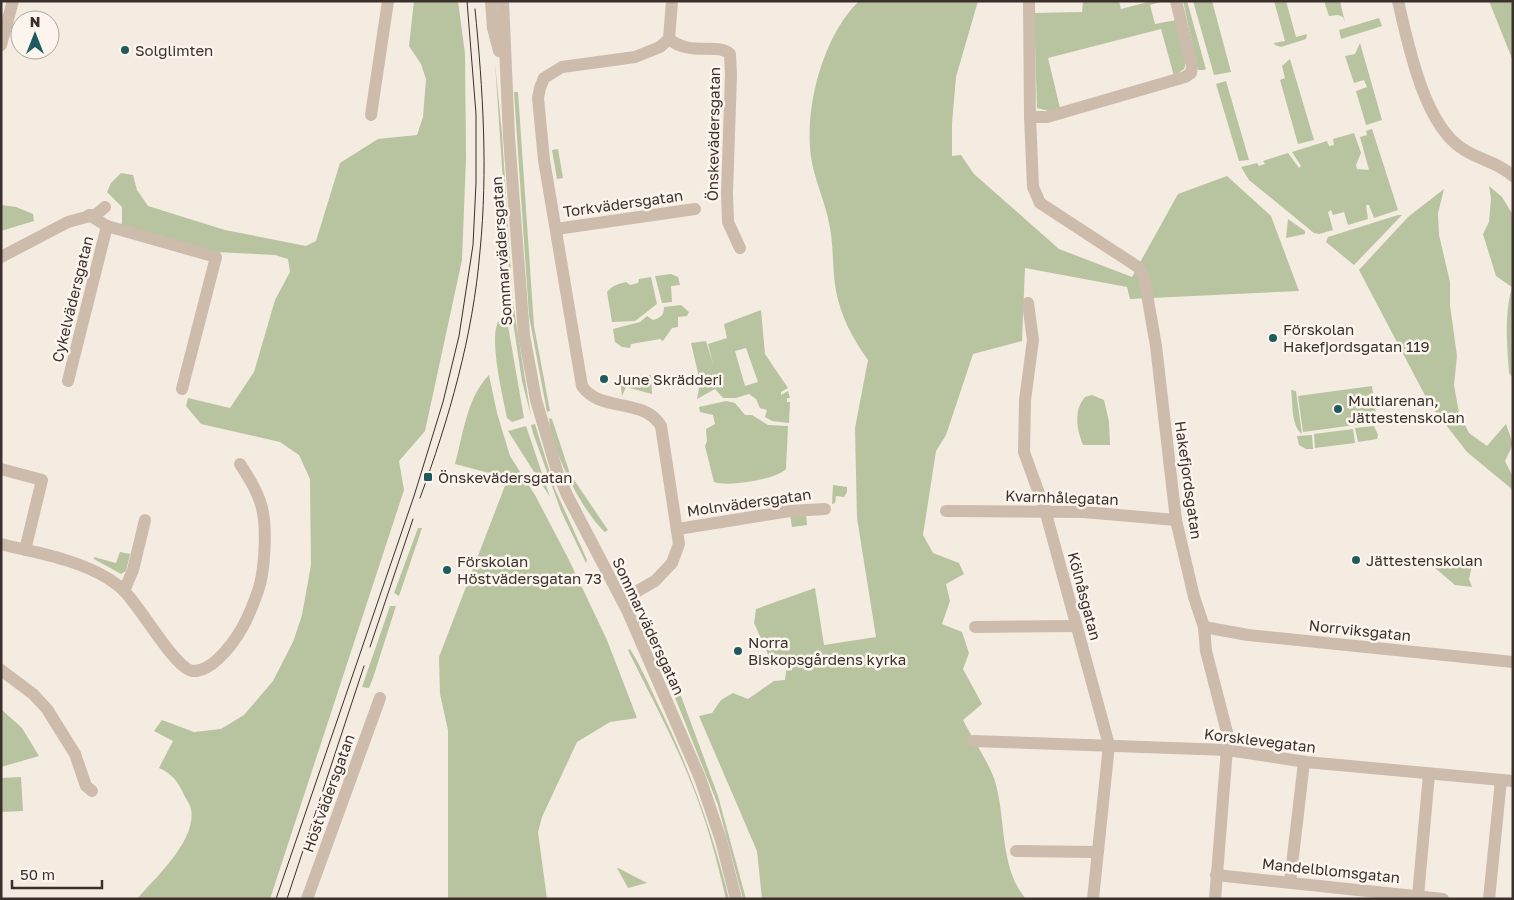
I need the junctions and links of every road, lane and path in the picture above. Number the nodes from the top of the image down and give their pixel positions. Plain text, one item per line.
1 (13, 1) edge
2 (388, 1) edge
3 (492, 1) edge
4 (502, 1) edge
5 (511, 1) edge
6 (672, 1) edge
7 (1029, 1) edge
8 (1176, 1) edge
9 (1398, 1) edge
10 (504, 30) junction
11 (669, 39) junction
12 (1, 45) edge
13 (505, 70) junction
14 (371, 115) dead end
15 (1030, 117) junction
16 (1513, 176) edge
17 (104, 207) dead end
18 (695, 209) dead end
19 (89, 215) junction
20 (107, 226) junction
21 (556, 230) junction
22 (740, 248) dead end
23 (1, 258) edge
24 (1028, 303) dead end
25 (68, 381) dead end
26 (182, 389) dead end
27 (240, 464) dead end
28 (1, 469) edge
29 (825, 509) dead end
30 (1045, 510) junction
31 (946, 511) dead end
32 (145, 520) dead end
33 (1176, 520) junction
34 (678, 528) junction
35 (1, 544) edge
36 (25, 550) junction
37 (124, 591) junction
38 (622, 600) junction
39 (1076, 626) junction
40 (975, 627) dead end
41 (1204, 627) junction
42 (1513, 662) edge
43 (1, 670) edge
44 (380, 698) dead end
45 (974, 741) dead end
46 (1110, 745) junction
47 (1228, 750) junction
48 (1304, 762) junction
49 (1430, 774) junction
50 (1507, 780) edge
51 (92, 791) dead end
52 (1016, 851) dead end
53 (1098, 852) junction
54 (1216, 875) junction
55 (1290, 882) junction
56 (1418, 896) junction
57 (307, 899) edge
58 (736, 899) edge
59 (1093, 899) edge
60 (1215, 899) edge
61 (1443, 899) edge
62 (1489, 899) edge

1 - 12 street
2 - 14 street
3 - 13 street, Sommarvädersgatan
4 - 10 street, Sommarvädersgatan
5 - 10 street
6 - 11 street
7 - 15 street, Hakefjordsgatan
8 - 15 street
9 - 16 street
10 - 13 street, Sommarvädersgatan
11 - 21 street
11 - 22 street, Önskevädersgatan
13 - 38 street, Sommarvädersgatan
15 - 33 street, Hakefjordsgatan
17 - 19 street
18 - 21 street, Torkvädersgatan
19 - 20 street, Cykelvädersgatan
19 - 23 street
20 - 25 street, Cykelvädersgatan
20 - 26 street, Cykelvädersgatan
21 - 34 street
24 - 30 street, Kölnåsgatan
27 - 37 street
28 - 36 street
29 - 34 street, Molnvädersgatan
30 - 31 street, Kvarnhålegatan
30 - 33 street, Kvarnhålegatan
30 - 39 street, Kölnåsgatan
32 - 37 street
33 - 41 street, Hakefjordsgatan
34 - 38 street
35 - 36 street
36 - 37 street
38 - 58 street, Sommarvädersgatan
39 - 40 street
39 - 46 street, Kölnåsgatan
41 - 42 street, Norrviksgatan
41 - 47 street, Hakefjordsgatan
43 - 51 street
44 - 57 street, Höstvädersgatan
45 - 46 street, Korsklevegatan
46 - 47 street, Korsklevegatan
46 - 53 street, Kölnåsgatan
47 - 48 street, Korsklevegatan
47 - 54 street, Hakefjordsgatan
48 - 49 street, Korsklevegatan
48 - 55 street
49 - 50 street, Korsklevegatan
49 - 56 street
50 - 62 street
52 - 53 street
53 - 59 street, Kölnåsgatan
54 - 55 street, Mandelblomsgatan
54 - 60 street, Hakefjordsgatan
55 - 56 street, Mandelblomsgatan
56 - 61 street, Mandelblomsgatan

